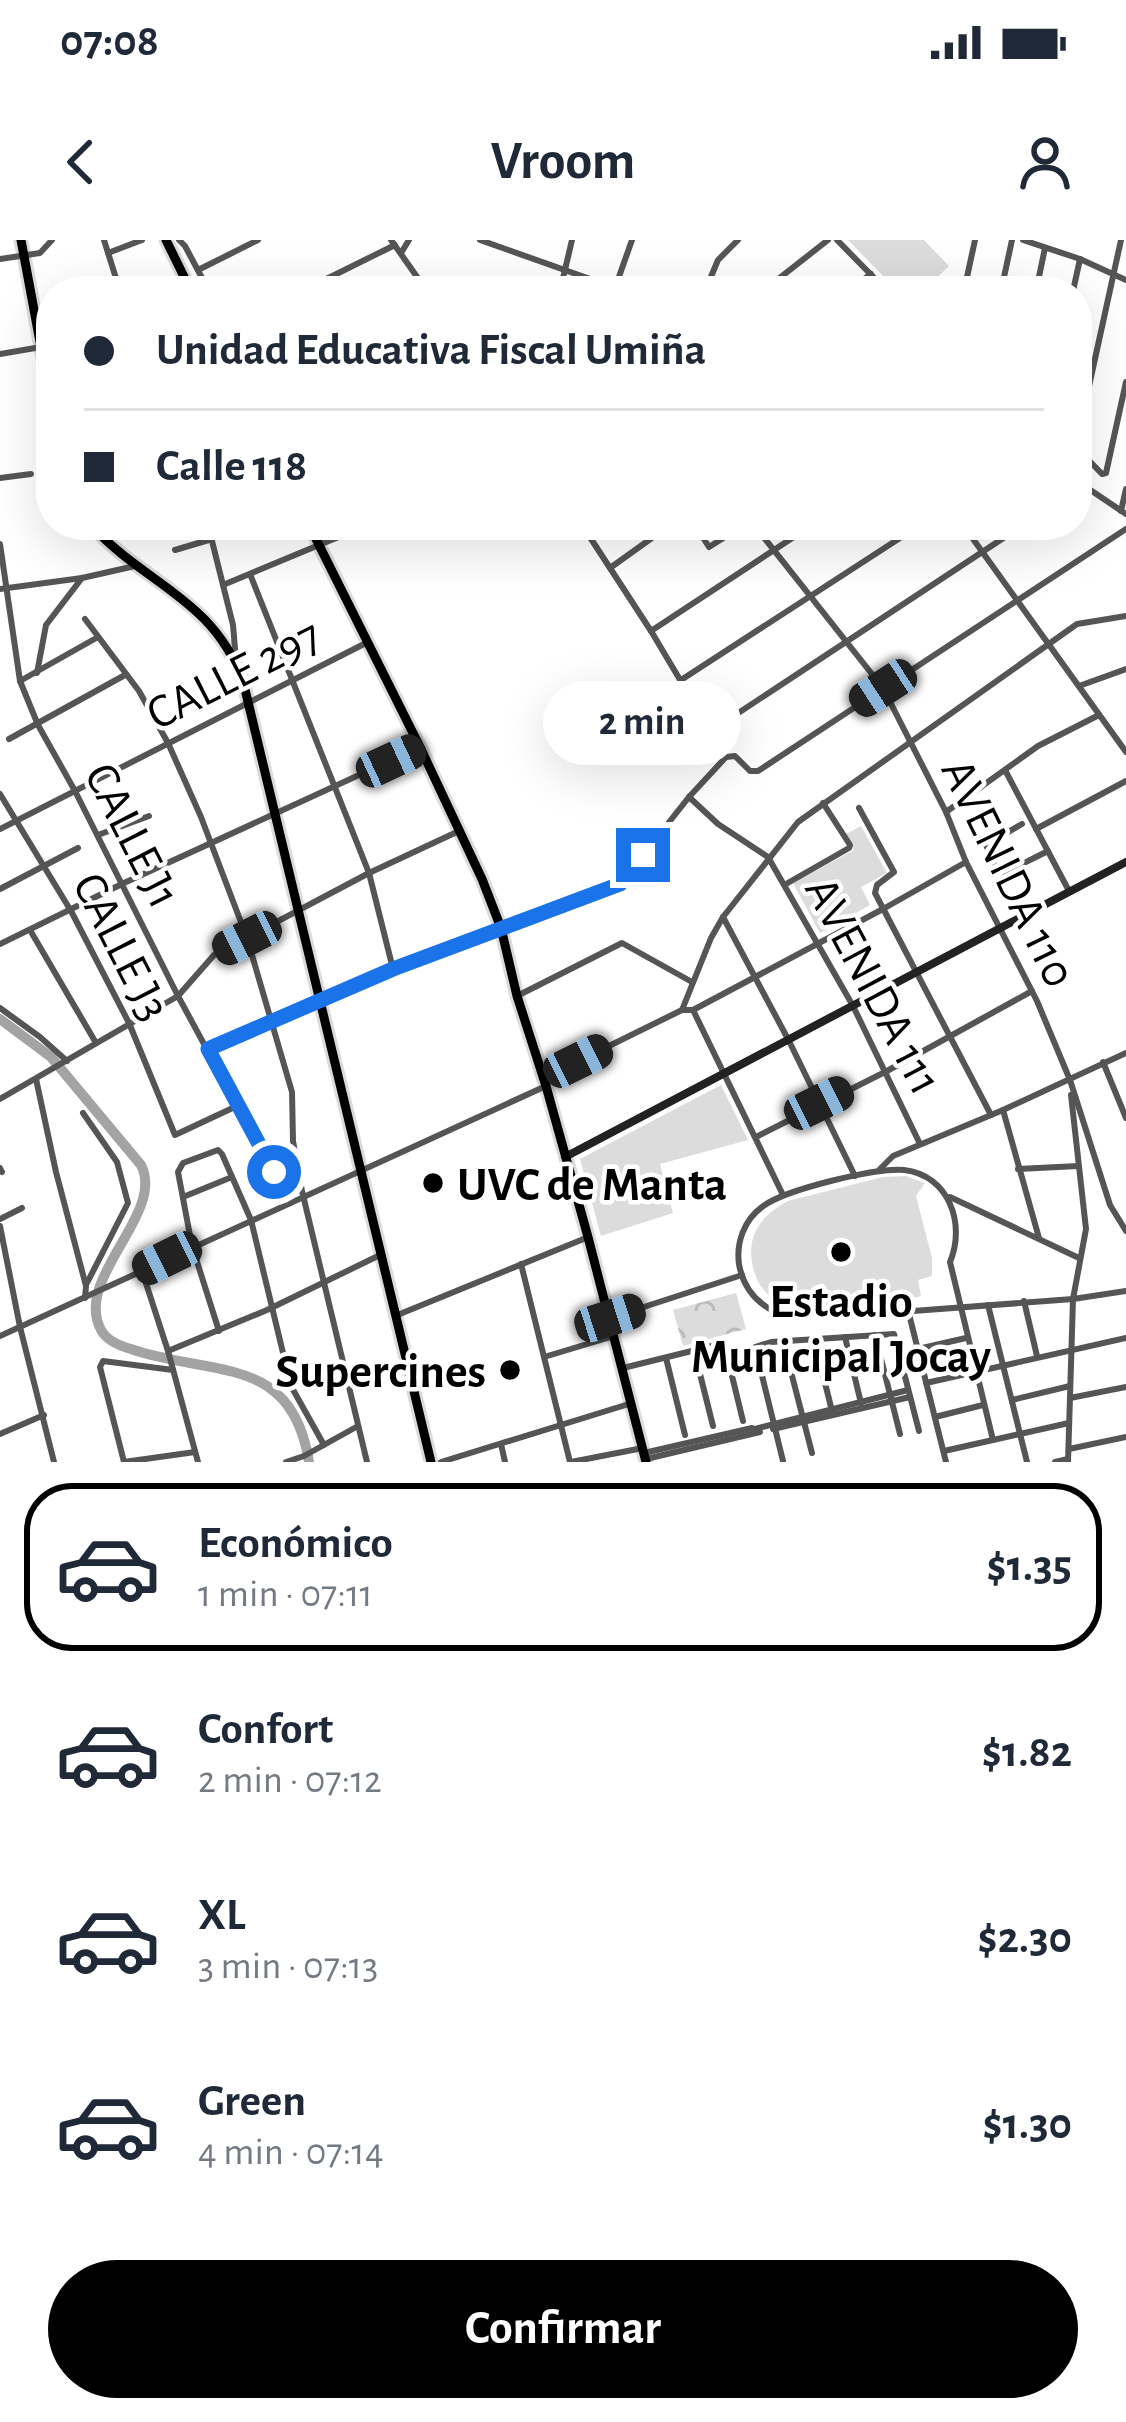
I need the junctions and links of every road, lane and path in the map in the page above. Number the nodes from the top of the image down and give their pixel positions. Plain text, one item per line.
1 (21, 240) edge
2 (52, 240) edge
3 (104, 240) edge
4 (142, 240) edge
5 (166, 240) edge
6 (258, 240) edge
7 (409, 240) edge
8 (480, 240) edge
9 (572, 240) edge
10 (632, 240) edge
11 (738, 240) edge
12 (833, 240) edge
13 (975, 240) edge
14 (1012, 240) edge
15 (1023, 240) edge
16 (1121, 240) edge
17 (185, 242) edge
18 (393, 242) edge
19 (1045, 248) junction
20 (108, 253) junction
21 (401, 253) junction
22 (24, 255) junction
23 (0, 259) edge
24 (1080, 259) junction
25 (198, 269) junction
26 (566, 270) junction
27 (871, 274) joint
28 (1113, 274) junction
29 (115, 276) edge
30 (184, 276) edge
31 (202, 276) edge
32 (330, 276) edge
33 (417, 276) edge
34 (564, 276) edge
35 (581, 276) edge
36 (621, 276) edge
37 (711, 276) edge
38 (784, 276) edge
39 (868, 276) edge
40 (967, 276) edge
41 (1004, 276) edge
42 (1039, 276) edge
43 (1076, 276) edge
44 (1126, 280) edge
45 (36, 320) edge
46 (36, 348) edge
47 (0, 354) edge
48 (1092, 373) edge
49 (1126, 382) edge
50 (1092, 461) edge
51 (31, 474) dead end
52 (0, 478) edge
53 (1126, 489) edge
54 (1092, 493) edge
55 (1124, 513) edge
56 (1126, 529) edge
57 (109, 540) edge
58 (209, 540) edge
59 (212, 540) edge
60 (318, 540) edge
61 (332, 540) edge
62 (591, 540) edge
63 (649, 540) edge
64 (765, 540) edge
65 (789, 540) edge
66 (898, 540) edge
67 (974, 540) edge
68 (1000, 540) edge
69 (0, 544) edge
70 (320, 545) junction
71 (175, 550) dead end
72 (773, 550) junction
73 (982, 552) junction
74 (138, 565) junction
75 (610, 568) junction
76 (250, 574) junction
77 (82, 578) junction
78 (223, 585) junction
79 (3, 589) edge
80 (812, 597) junction
81 (1017, 600) junction
82 (1126, 616) edge
83 (85, 619) dead end
84 (651, 631) junction
85 (98, 637) junction
86 (848, 641) junction
87 (368, 642) junction
88 (1048, 643) junction
89 (237, 664) junction
90 (1126, 669) edge
91 (37, 673) junction
92 (125, 675) junction
93 (293, 679) junction
94 (681, 680) junction
95 (20, 681) junction
96 (1079, 686) junction
97 (883, 688) junction
98 (248, 702) junction
99 (1099, 715) junction
100 (38, 725) junction
101 (711, 731) junction
102 (9, 739) dead end
103 (910, 741) junction
104 (169, 743) junction
105 (420, 747) junction
106 (1126, 752) edge
107 (726, 757) junction
108 (1005, 770) junction
109 (1126, 781) edge
110 (333, 788) junction
111 (75, 791) junction
112 (0, 794) edge
113 (689, 797) junction
114 (823, 803) junction
115 (860, 808) dead end
116 (946, 812) junction
117 (149, 816) dead end
118 (276, 816) junction
119 (16, 821) junction
120 (1022, 824) dead end
121 (0, 829) edge
122 (1036, 829) junction
123 (459, 831) junction
124 (98, 835) junction
125 (212, 844) junction
126 (78, 848) dead end
127 (1048, 850) junction
128 (768, 857) junction
129 (966, 862) junction
130 (1126, 862) edge
131 (44, 866) junction
132 (369, 873) junction
133 (124, 884) junction
134 (786, 884) junction
135 (0, 889) edge
136 (1069, 891) junction
137 (884, 909) junction
138 (70, 911) junction
139 (298, 913) junction
140 (723, 917) junction
141 (501, 928) junction
142 (1001, 928) junction
143 (30, 930) junction
144 (247, 938) junction
145 (816, 943) junction
146 (0, 944) edge
147 (393, 969) junction
148 (916, 973) junction
149 (754, 977) junction
150 (692, 982) junction
151 (1032, 991) junction
152 (178, 996) junction
153 (518, 996) junction
154 (319, 1001) junction
155 (853, 1006) junction
156 (0, 1008) edge
157 (682, 1010) junction
158 (693, 1010) junction
159 (273, 1022) junction
160 (129, 1023) junction
161 (950, 1035) junction
162 (789, 1040) junction
163 (96, 1043) junction
164 (208, 1049) junction
165 (1126, 1053) edge
166 (65, 1062) junction
167 (1103, 1062) junction
168 (886, 1070) junction
169 (724, 1074) junction
170 (36, 1079) junction
171 (1070, 1080) junction
172 (545, 1082) junction
173 (0, 1099) edge
174 (819, 1103) junction
175 (238, 1105) junction
176 (1003, 1110) junction
177 (82, 1113) dead end
178 (992, 1115) junction
179 (1126, 1118) edge
180 (755, 1137) junction
181 (920, 1144) junction
182 (565, 1157) junction
183 (1078, 1166) junction
184 (1018, 1168) junction
185 (361, 1171) junction
186 (878, 1172) junction
187 (855, 1176) junction
188 (232, 1177) junction
189 (783, 1196) junction
190 (947, 1196) junction
191 (183, 1197) junction
192 (303, 1197) junction
193 (290, 1203) junction
194 (22, 1208) dead end
195 (251, 1220) junction
196 (0, 1223) edge
197 (1125, 1229) edge
198 (588, 1237) junction
199 (1039, 1238) junction
200 (192, 1246) junction
201 (380, 1255) junction
202 (1081, 1258) junction
203 (520, 1264) junction
204 (142, 1271) junction
205 (742, 1275) junction
206 (323, 1281) junction
207 (86, 1286) junction
208 (1126, 1291) edge
209 (87, 1297) junction
210 (1073, 1299) junction
211 (1024, 1301) junction
212 (988, 1305) junction
213 (959, 1307) junction
214 (270, 1308) junction
215 (777, 1313) dead end
216 (395, 1316) junction
217 (610, 1318) junction
218 (20, 1327) junction
219 (220, 1330) junction
220 (875, 1335) junction
221 (0, 1336) edge
222 (614, 1336) junction
223 (844, 1337) junction
224 (966, 1338) junction
225 (1126, 1338) edge
226 (814, 1339) junction
227 (783, 1341) junction
228 (918, 1349) junction
229 (694, 1350) junction
230 (1069, 1351) junction
231 (168, 1353) junction
232 (544, 1358) junction
233 (666, 1358) junction
234 (1037, 1358) junction
235 (1004, 1365) junction
236 (623, 1368) junction
237 (173, 1369) junction
238 (975, 1371) junction
239 (926, 1383) junction
240 (1070, 1385) junction
241 (1126, 1387) edge
242 (909, 1394) junction
243 (891, 1398) junction
244 (1070, 1398) junction
245 (1012, 1400) junction
246 (632, 1403) junction
247 (862, 1405) junction
248 (983, 1405) junction
249 (832, 1412) junction
250 (44, 1415) junction
251 (935, 1418) junction
252 (803, 1419) junction
253 (743, 1421) dead end
254 (1069, 1424) junction
255 (358, 1426) junction
256 (561, 1426) junction
257 (712, 1426) dead end
258 (775, 1426) junction
259 (919, 1431) dead end
260 (0, 1434) edge
261 (900, 1434) dead end
262 (1021, 1434) junction
263 (1126, 1437) edge
264 (993, 1440) junction
265 (687, 1442) junction
266 (501, 1444) junction
267 (320, 1448) junction
268 (1069, 1449) junction
269 (944, 1451) junction
270 (195, 1452) junction
271 (812, 1453) dead end
272 (645, 1456) edge
273 (783, 1461) edge
274 (1068, 1461) edge
275 (54, 1462) edge
276 (124, 1462) edge
277 (198, 1462) edge
278 (286, 1462) edge
279 (367, 1462) edge
280 (430, 1462) edge
281 (441, 1462) edge
282 (506, 1462) edge
283 (571, 1462) edge
284 (946, 1462) edge
285 (1027, 1462) edge
286 (1055, 1462) edge

1 - 22 main road
2 - 22 street
3 - 20 street
4 - 20 street
5 - 30 main road
6 - 25 street
7 - 21 street
8 - 26 street
9 - 26 street
10 - 36 street
11 - 37 street
12 - 27 street
12 - 38 street
13 - 40 street
14 - 41 street
15 - 19 street
16 - 28 street
17 - 25 street
18 - 21 street
18 - 32 street
19 - 24 street
19 - 42 street
20 - 29 street
21 - 33 street
22 - 23 street
22 - 45 main road
24 - 28 street
24 - 43 street
25 - 31 street
26 - 34 street
26 - 35 street
27 - 39 street
28 - 44 street
28 - 48 street
46 - 47 street
49 - 50 street
51 - 52 street
53 - 55 street
54 - 55 street
56 - 81 street
57 - 74 main road
58 - 71 street
59 - 78 street
60 - 70 main road
61 - 70 street
62 - 75 street
63 - 75 street
64 - 72 street, AVENIDA 110
65 - 72 street
66 - 80 street
67 - 73 street
68 - 73 street
69 - 79 street, CALLE J1
70 - 76 street
70 - 87 main road
72 - 80 street, AVENIDA 110
72 - 84 street
73 - 81 street
73 - 86 street
74 - 77 street
74 - 89 main road
75 - 84 street
76 - 78 street
76 - 93 street
77 - 79 street
77 - 91 street
78 - 89 street
79 - 95 street, CALLE J1
80 - 86 street, AVENIDA 110
80 - 94 street
81 - 88 street
81 - 97 street
82 - 88 street
83 - 85 street
84 - 94 street
85 - 91 street
85 - 92 street
86 - 97 street, AVENIDA 110
86 - 101 street
87 - 93 street, CALLE 297
87 - 105 main road
88 - 96 street
88 - 103 street
89 - 98 main road
90 - 96 street
91 - 95 street
92 - 100 street
92 - 104 street
93 - 98 street, CALLE 297
93 - 110 street
94 - 101 street
95 - 100 street, CALLE J1
96 - 99 street
97 - 103 street, AVENIDA 110
97 - 107 street
98 - 104 street, CALLE 297
98 - 118 main road
99 - 106 street
99 - 108 street
100 - 102 street
100 - 111 street, CALLE J1
101 - 107 street
103 - 114 street
103 - 116 street, AVENIDA 110
104 - 111 street, CALLE 297
104 - 125 street
105 - 110 street
105 - 123 main road
107 - 113 street
108 - 116 street
108 - 122 street
109 - 122 street
110 - 118 street
110 - 132 street
111 - 119 street, CALLE 297
111 - 124 street, CALLE J1
112 - 119 street, CALLE J3
113 - 128 street
113 - 141 street
114 - 128 street
114 - 134 street
115 - 137 street
116 - 129 street, AVENIDA 110
117 - 124 street
118 - 125 street
118 - 139 main road
119 - 121 street, CALLE 297
119 - 131 street, CALLE J3
120 - 127 street
122 - 127 street
123 - 132 street
123 - 141 main road
124 - 133 street, CALLE J1
125 - 133 street
125 - 144 street
126 - 131 street
127 - 136 street
128 - 134 street, AVENIDA 111
128 - 140 street
129 - 137 street
129 - 142 street, AVENIDA 110
130 - 136 main road
131 - 135 street
131 - 138 street, CALLE J3
132 - 139 street
132 - 147 street
133 - 138 street
133 - 152 street, CALLE J1
134 - 145 street, AVENIDA 111
136 - 142 main road
137 - 145 street
137 - 148 street
138 - 143 street
138 - 160 street, CALLE J3
139 - 144 street
139 - 154 main road
140 - 149 street
140 - 150 street
141 - 147 street
141 - 153 main road
142 - 148 main road
142 - 151 street, AVENIDA 110
143 - 146 street
143 - 163 street
144 - 152 street
144 - 159 street
145 - 149 street
145 - 155 street, AVENIDA 111
147 - 154 street
148 - 155 main road
148 - 161 street
149 - 158 street
149 - 162 street
150 - 153 street
150 - 157 street
151 - 161 street
151 - 171 street, AVENIDA 110
152 - 160 street
152 - 164 street, CALLE J1
153 - 172 main road
154 - 159 street
154 - 185 main road
155 - 162 main road
155 - 168 street, AVENIDA 111
156 - 166 street
157 - 158 street
157 - 172 street
158 - 169 street
159 - 164 street
159 - 192 street
160 - 163 street
160 - 175 street, CALLE J3
161 - 168 street
161 - 178 street
162 - 169 main road
162 - 174 street
163 - 166 street
164 - 175 street, CALLE J1
165 - 167 street
166 - 170 street
167 - 171 street
167 - 179 street
168 - 174 street
168 - 181 street, AVENIDA 111
169 - 180 street
169 - 182 main road
170 - 173 street
170 - 207 street
171 - 176 street
171 - 183 street
171 - 197 street
172 - 182 main road
172 - 185 street
174 - 180 street
174 - 187 street
175 - 193 street, CALLE J1
176 - 178 street
176 - 184 street
177 - 207 street
178 - 181 street
180 - 189 street
181 - 186 street
182 - 198 main road
183 - 184 street
183 - 202 street
184 - 199 street
185 - 192 street
185 - 201 main road
186 - 187 street
186 - 190 street
187 - 189 street
188 - 191 street
188 - 191 street
188 - 195 street
189 - 205 street
190 - 199 street
190 - 213 street
191 - 200 street
192 - 193 street
192 - 206 street
193 - 195 street
194 - 196 street
195 - 200 street
195 - 214 street
196 - 218 street
198 - 203 street
198 - 217 main road
199 - 202 street
200 - 204 street
200 - 219 street
201 - 206 street
201 - 216 main road
202 - 210 street
203 - 216 street
203 - 232 street
204 - 209 street
204 - 231 street
205 - 215 street
205 - 217 street
206 - 214 street
206 - 255 street
207 - 209 street
208 - 210 street
209 - 218 street
210 - 211 street
210 - 230 street
211 - 212 street
211 - 234 street
212 - 213 street
212 - 235 street
213 - 224 street
213 - 228 street
214 - 219 street
214 - 267 street
216 - 280 main road
217 - 222 main road
218 - 221 street
218 - 250 street
219 - 231 street
220 - 223 street
220 - 242 street
220 - 243 street
222 - 232 street
222 - 236 main road
223 - 226 street
223 - 247 street
224 - 228 street
224 - 238 street
225 - 230 street
226 - 227 street
226 - 249 street
227 - 252 street
227 - 258 street
228 - 239 street
229 - 233 street
229 - 253 street
229 - 257 street
230 - 234 street
230 - 240 street
231 - 237 street
232 - 256 street
233 - 236 street
233 - 265 street
234 - 235 street
235 - 238 street
235 - 245 street
236 - 246 main road
237 - 270 street
237 - 276 street
238 - 239 street
238 - 248 street
239 - 251 street
240 - 244 street
240 - 245 street
241 - 244 street
242 - 243 street
242 - 259 street
243 - 247 street
243 - 261 street
244 - 254 street
245 - 262 street
246 - 256 street
246 - 272 main road
247 - 249 street
248 - 251 street
248 - 264 street
249 - 252 street
250 - 260 street
250 - 275 street
251 - 269 street
252 - 258 street
252 - 271 street
254 - 262 street
254 - 268 street
255 - 267 street
255 - 279 street
256 - 266 street
256 - 283 street
258 - 265 street
258 - 273 street
262 - 264 street
262 - 285 street
263 - 268 street
264 - 269 street
265 - 272 street
266 - 281 street
266 - 282 street
267 - 278 street
268 - 274 street
269 - 284 street
270 - 276 street
270 - 277 street
272 - 283 street
274 - 286 street

